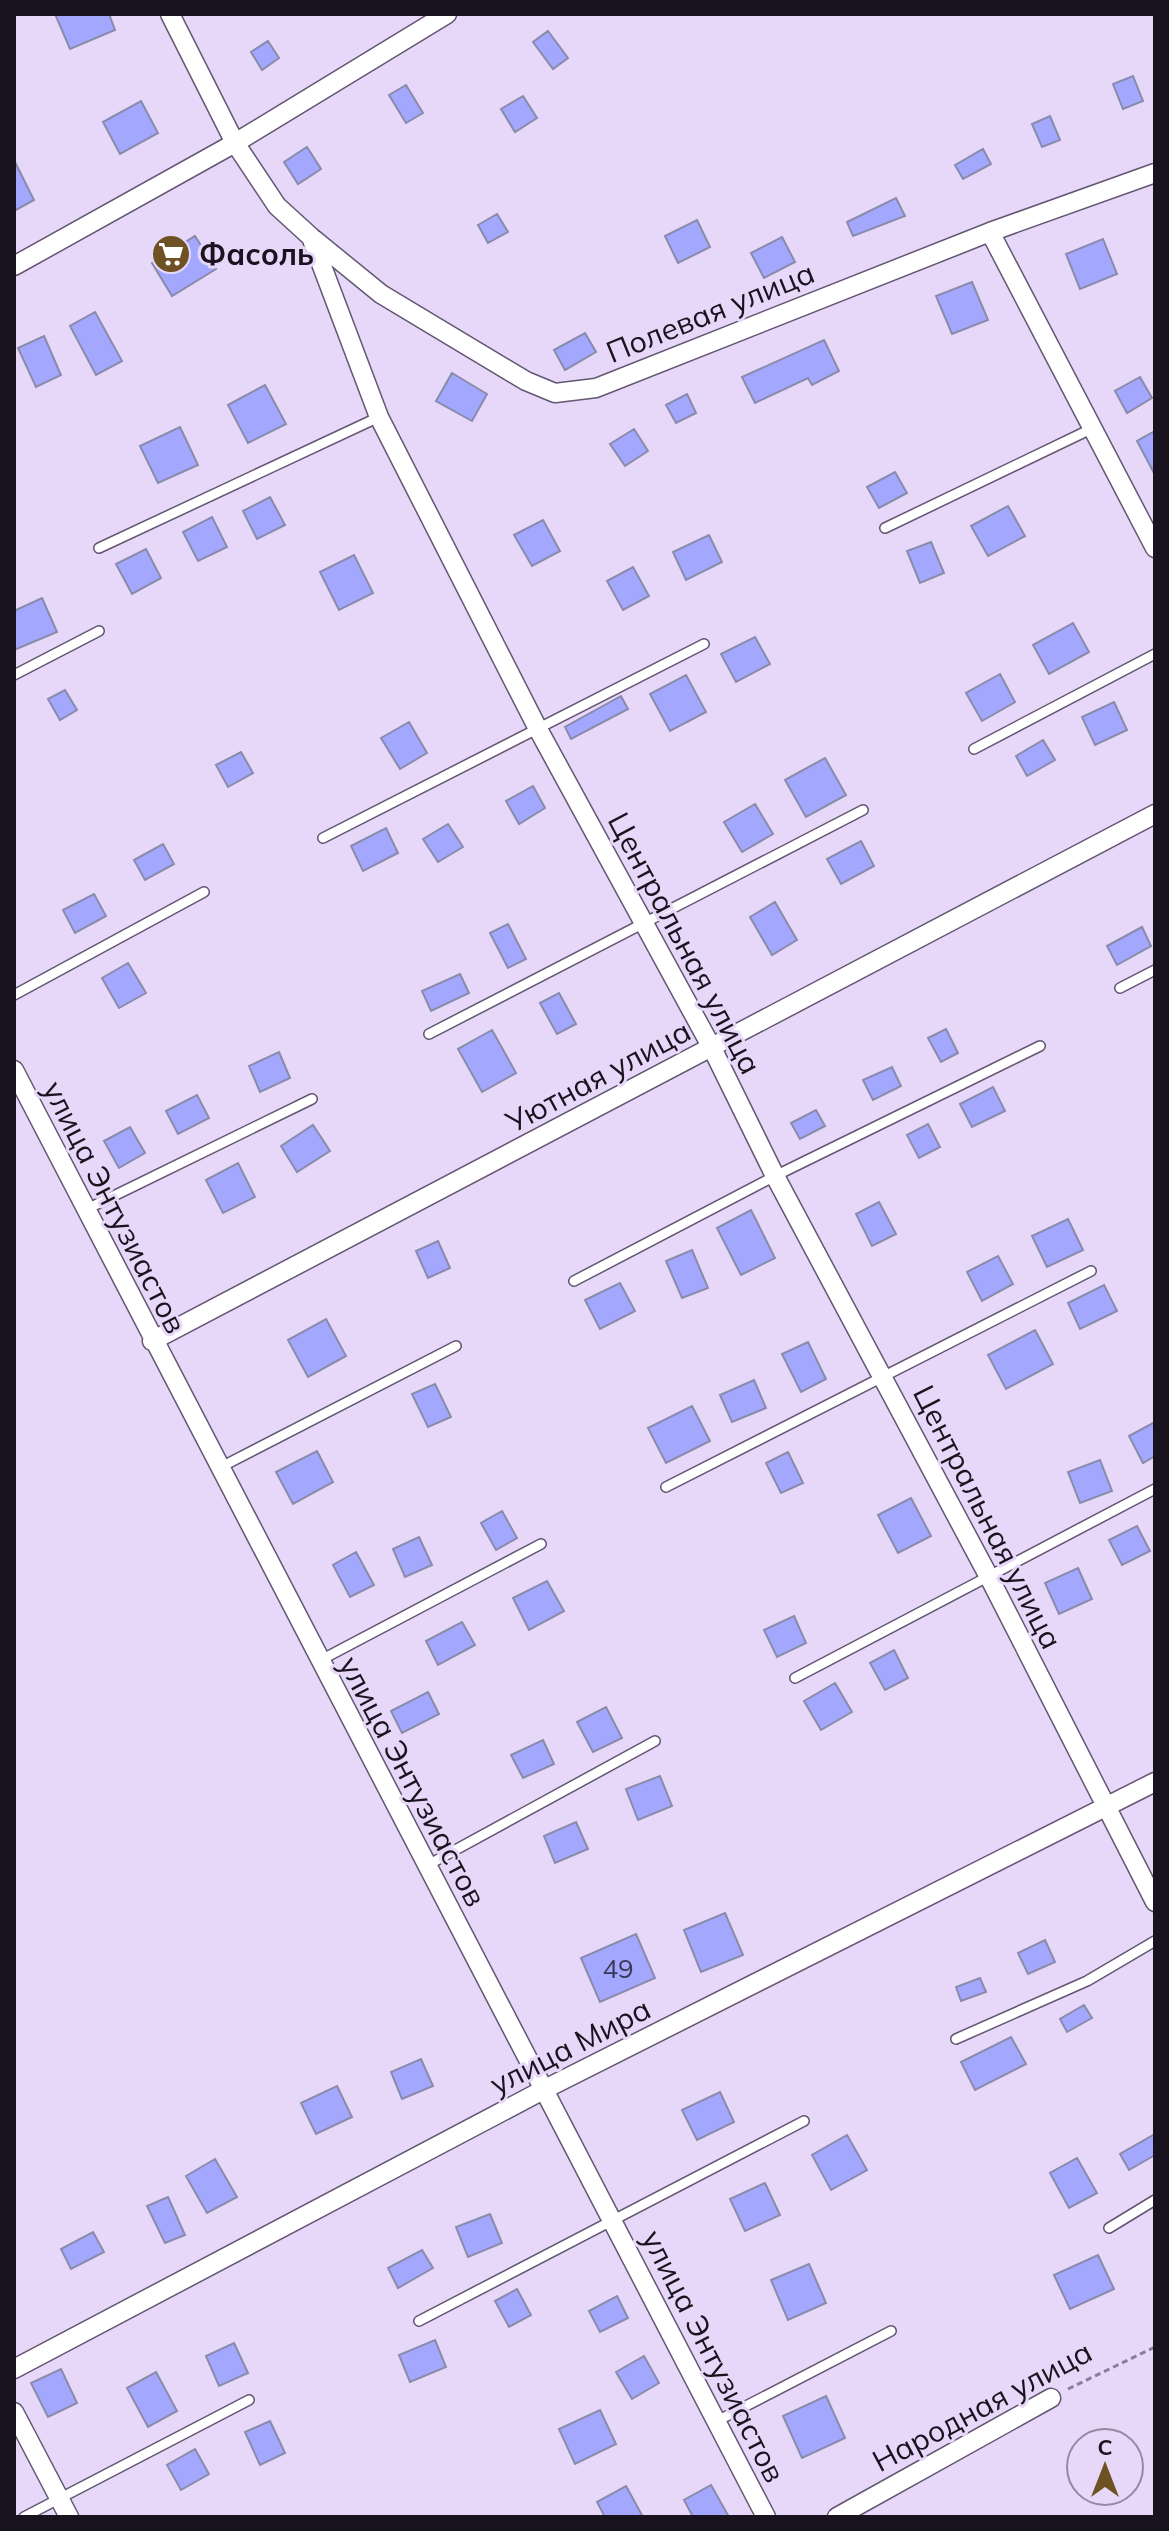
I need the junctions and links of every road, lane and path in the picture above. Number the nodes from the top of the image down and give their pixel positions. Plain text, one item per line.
1 (170, 14) edge
2 (447, 14) edge
3 (235, 143) junction
4 (1155, 173) edge
5 (990, 232) junction
6 (311, 237) junction
7 (14, 266) edge
8 (379, 417) junction
9 (1091, 429) junction
10 (885, 528) dead end
11 (99, 548) dead end
12 (1155, 548) edge
13 (99, 631) dead end
14 (704, 644) dead end
15 (1155, 654) edge
16 (14, 675) edge
17 (538, 729) junction
18 (974, 749) dead end
19 (863, 810) dead end
20 (1155, 814) edge
21 (323, 838) dead end
22 (204, 892) dead end
23 (643, 925) junction
24 (1155, 970) edge
25 (1120, 988) dead end
26 (14, 995) edge
27 (429, 1034) dead end
28 (1040, 1046) dead end
29 (712, 1048) junction
30 (14, 1070) edge
31 (312, 1099) dead end
32 (775, 1176) junction
33 (85, 1211) junction
34 (1091, 1271) dead end
35 (574, 1281) dead end
36 (152, 1341) junction
37 (456, 1346) dead end
38 (882, 1374) junction
39 (218, 1468) junction
40 (666, 1487) dead end
41 (1155, 1489) edge
42 (541, 1544) dead end
43 (989, 1577) junction
44 (319, 1661) junction
45 (795, 1678) dead end
46 (655, 1741) dead end
47 (1155, 1782) edge
48 (1105, 1807) junction
49 (425, 1866) junction
50 (1155, 1902) edge
51 (1155, 1941) edge
52 (956, 2039) dead end
53 (545, 2089) junction
54 (804, 2121) dead end
55 (1155, 2200) edge
56 (613, 2221) junction
57 (1109, 2228) dead end
58 (419, 2321) dead end
59 (891, 2331) dead end
60 (1155, 2347) edge
61 (14, 2369) edge
62 (1051, 2398) joint
63 (249, 2400) dead end
64 (14, 2412) edge
65 (715, 2422) junction
66 (59, 2498) junction
67 (24, 2517) edge
68 (69, 2517) edge
69 (766, 2517) edge
70 (837, 2517) edge

1 - 3 street, Центральная улица
2 - 3 street
3 - 6 street, Центральная улица
3 - 7 street
4 - 5 street, Полевая улица
5 - 6 street, Полевая улица
5 - 9 street
6 - 8 street, Центральная улица
8 - 11 lane
8 - 17 street, Центральная улица
9 - 10 lane
9 - 12 street
13 - 16 lane
14 - 17 lane
15 - 18 lane
17 - 21 lane
17 - 23 street, Центральная улица
19 - 23 lane
20 - 29 street, Уютная улица
22 - 26 lane
23 - 27 lane
23 - 29 street, Центральная улица
24 - 25 lane
28 - 32 lane
29 - 32 street, Центральная улица
29 - 36 street, Уютная улица
30 - 33 street, улица Энтузиастов
31 - 33 lane
32 - 35 lane
32 - 38 street, Центральная улица
33 - 36 street, улица Энтузиастов
34 - 38 lane
36 - 39 street, улица Энтузиастов
37 - 39 lane
38 - 40 lane
38 - 43 street, Центральная улица
39 - 44 street, улица Энтузиастов
41 - 43 lane
42 - 44 lane
43 - 45 lane
43 - 48 street, Центральная улица
44 - 49 street, улица Энтузиастов
46 - 49 lane
47 - 48 street, улица Мира
48 - 50 street, Центральная улица
48 - 53 street, улица Мира
49 - 53 street, улица Энтузиастов
51 - 52 lane
53 - 56 street, улица Энтузиастов
53 - 61 street, улица Мира
54 - 56 lane
55 - 57 lane
56 - 58 lane
56 - 65 street, улица Энтузиастов
59 - 65 lane
60 - 62 path, Народная улица
62 - 70 street, Народная улица
63 - 66 lane
64 - 66 street
65 - 69 street, улица Энтузиастов
66 - 67 lane
66 - 68 street

